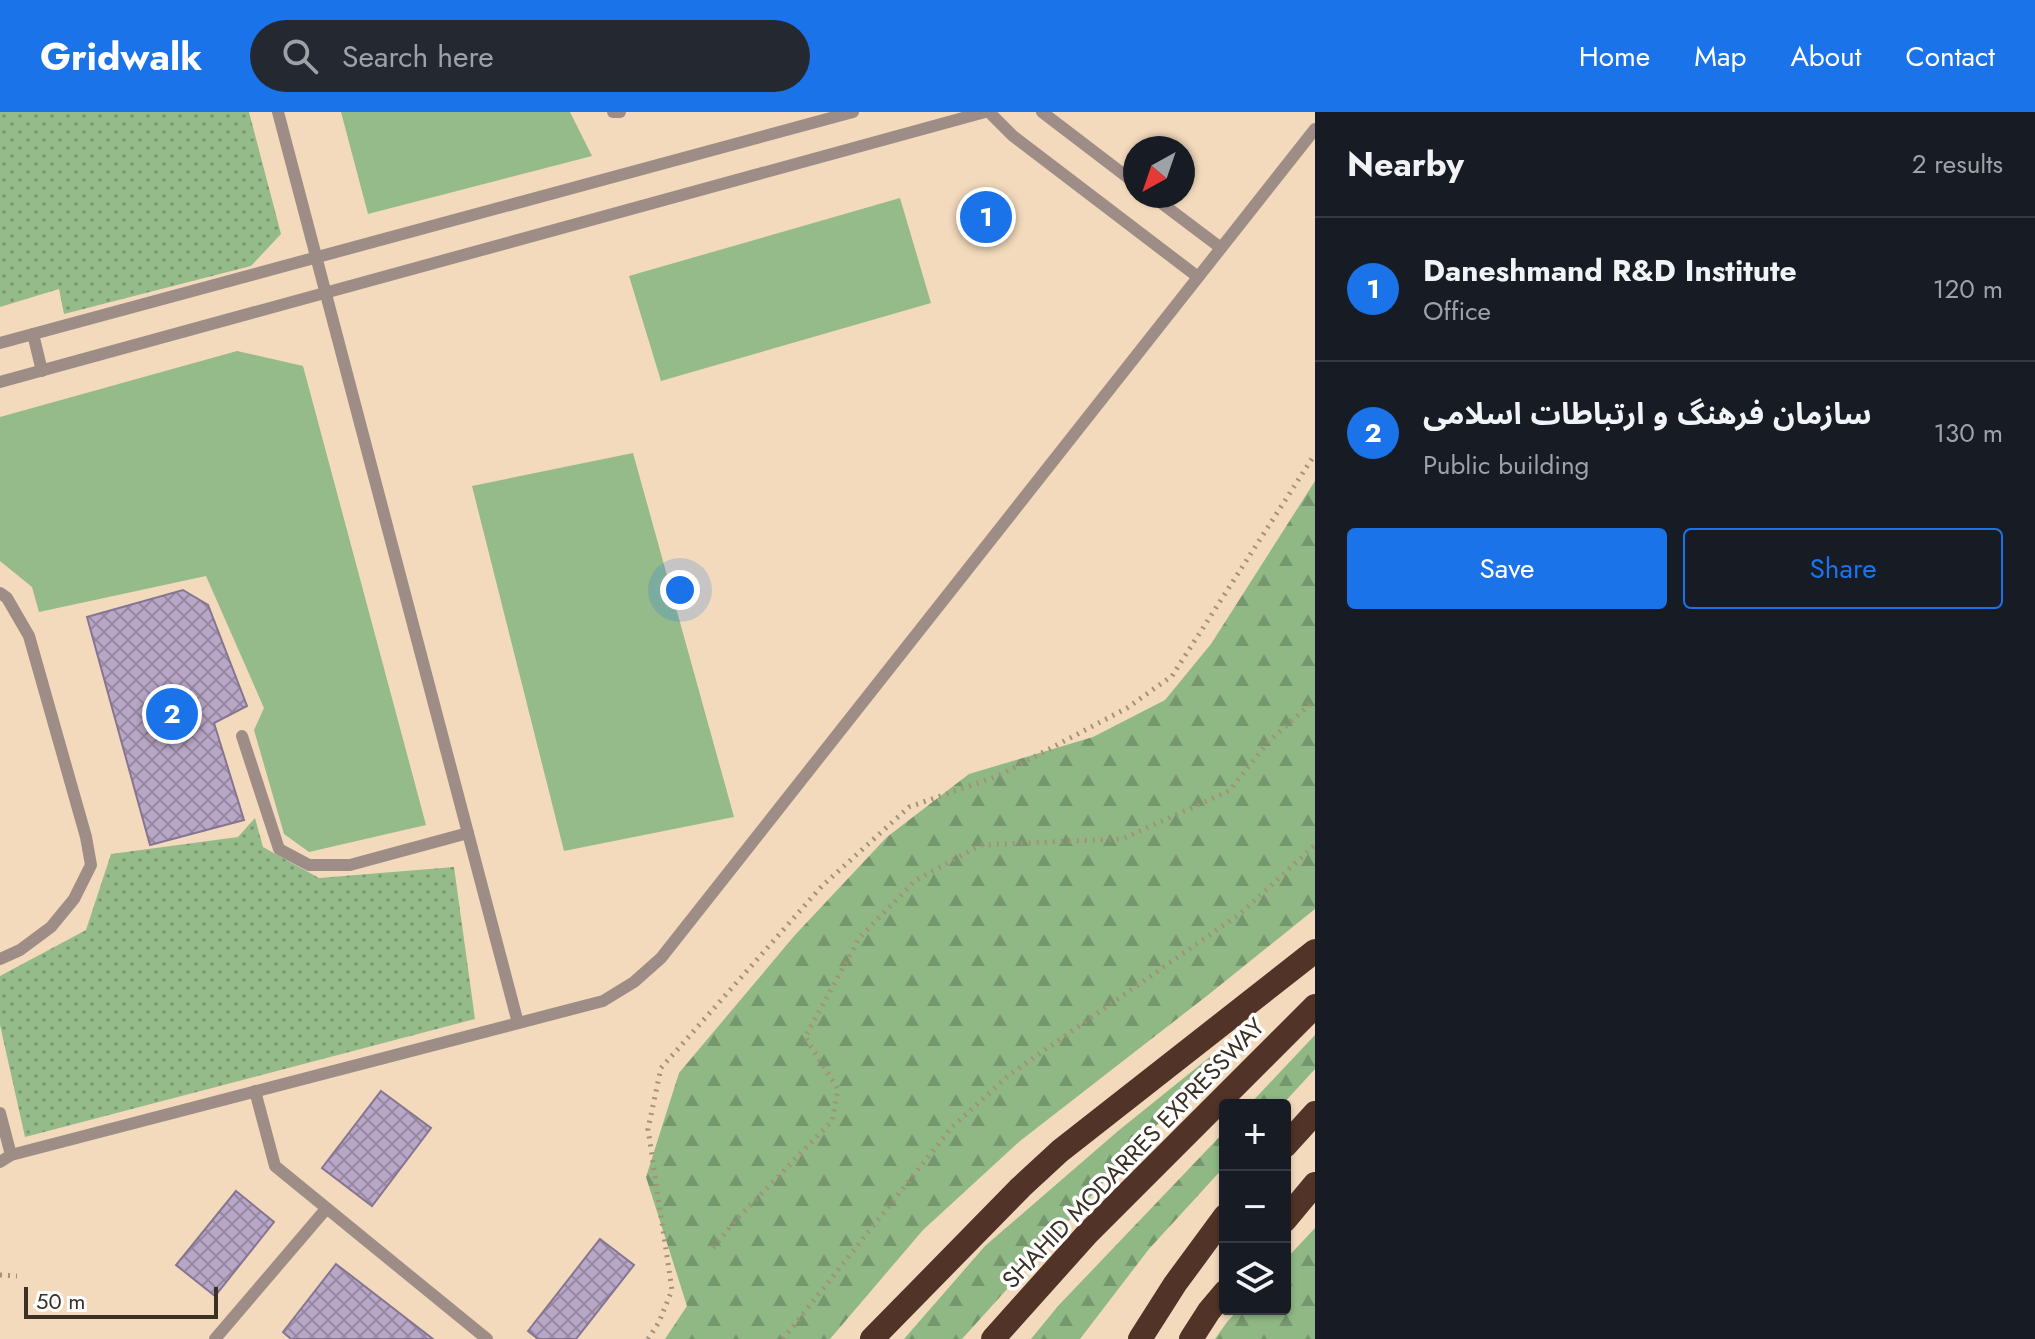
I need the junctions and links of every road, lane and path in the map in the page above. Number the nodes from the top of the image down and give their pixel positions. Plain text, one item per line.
1 (278, 112) edge
2 (613, 112) edge
3 (620, 112) edge
4 (853, 112) edge
5 (987, 112) edge
6 (1042, 112) edge
7 (1315, 129) edge
8 (1123, 174) edge
9 (1168, 208) edge
10 (1221, 248) junction
11 (317, 257) junction
12 (1198, 277) junction
13 (326, 294) junction
14 (33, 334) junction
15 (0, 343) edge
16 (42, 371) junction
17 (0, 382) edge
18 (1315, 454) edge
19 (0, 593) edge
20 (1315, 700) edge
21 (242, 736) dead end
22 (468, 833) junction
23 (1315, 845) edge
24 (1315, 951) edge
25 (0, 959) edge
26 (1315, 1006) edge
27 (518, 1023) junction
28 (255, 1091) junction
29 (0, 1113) edge
30 (1315, 1113) edge
31 (1291, 1139) edge
32 (6, 1158) edge
33 (1315, 1184) edge
34 (326, 1209) junction
35 (1291, 1213) edge
36 (1219, 1224) edge
37 (713, 1248) dead end
38 (0, 1275) edge
39 (17, 1276) dead end
40 (1219, 1299) edge
41 (215, 1339) edge
42 (487, 1339) edge
43 (648, 1339) edge
44 (783, 1339) edge
45 (872, 1339) edge
46 (993, 1339) edge
47 (1140, 1339) edge
48 (1191, 1339) edge

1 - 11 lane
2 - 3 lane
4 - 11 lane
5 - 12 lane
5 - 13 lane
6 - 8 lane
7 - 10 lane
9 - 10 lane
10 - 12 lane
11 - 13 lane
11 - 14 lane
12 - 27 lane
13 - 16 lane
13 - 22 lane
14 - 15 lane
14 - 16 lane
16 - 17 lane
18 - 43 path
19 - 25 lane
20 - 37 path
21 - 22 lane
22 - 27 lane
23 - 44 path
24 - 45 highway
26 - 46 highway, SHAHID MODARRES EXPRESSWAY
27 - 28 lane
28 - 32 lane
28 - 34 lane
29 - 32 lane
30 - 31 highway
33 - 35 highway
34 - 41 lane
34 - 42 lane
36 - 47 highway
38 - 39 path
40 - 48 highway

